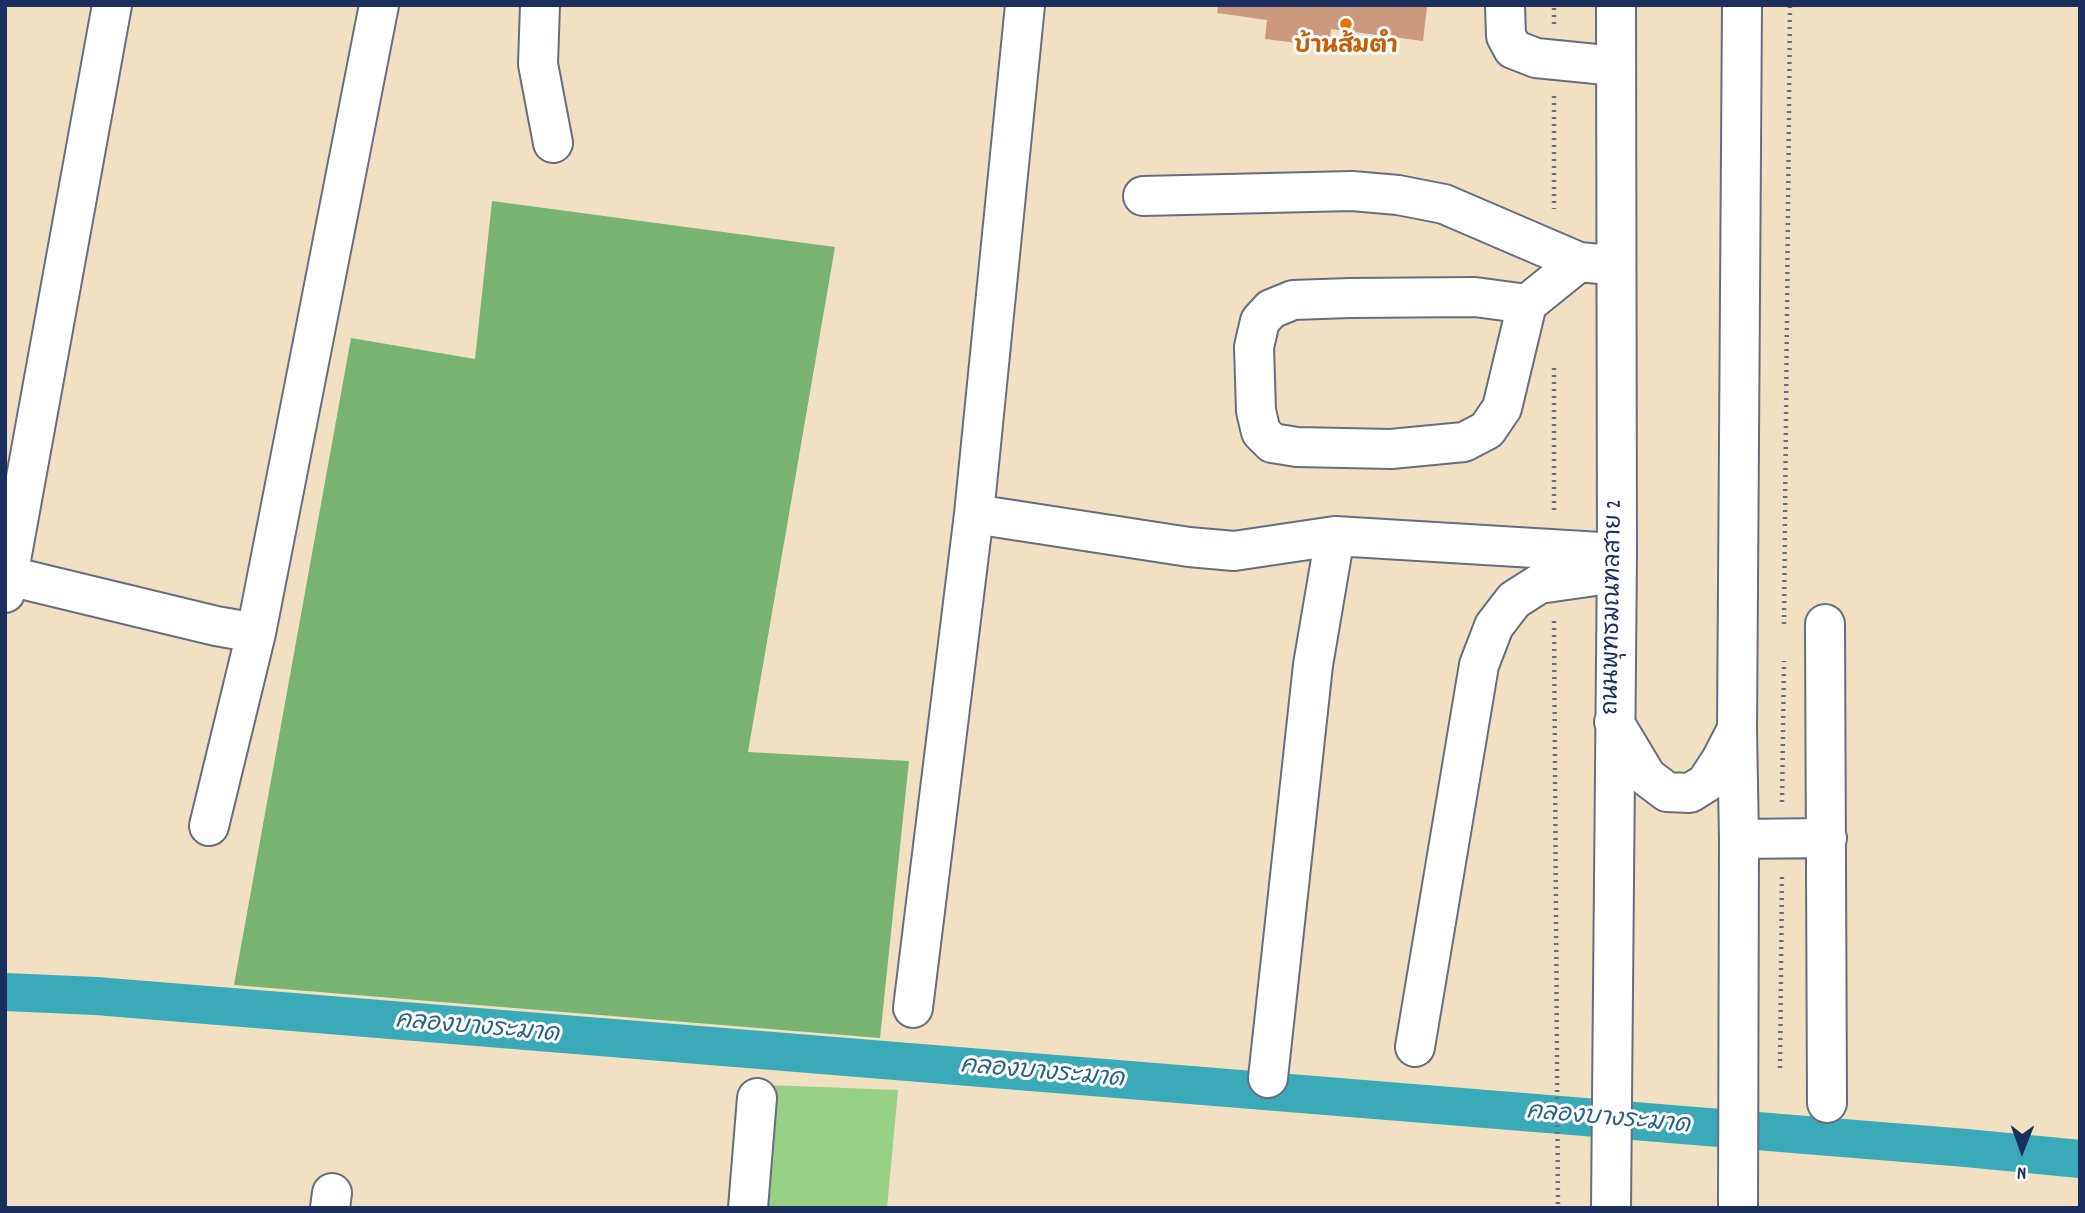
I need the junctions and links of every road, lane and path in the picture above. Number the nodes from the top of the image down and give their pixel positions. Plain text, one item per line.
1 (112, 5) edge
2 (379, 5) edge
3 (540, 5) edge
4 (1025, 5) edge
5 (1505, 5) edge
6 (1616, 5) edge
7 (1742, 5) edge
8 (1790, 5) edge
9 (1616, 66) junction
10 (553, 143) dead end
11 (1143, 196) dead end
12 (1579, 262) junction
13 (1616, 265) junction
14 (1527, 304) junction
15 (974, 514) junction
16 (1335, 536) junction
17 (1617, 563) junction
18 (7, 585) edge
19 (1825, 624) dead end
20 (1784, 630) dead end
21 (256, 633) junction
22 (1784, 658) dead end
23 (1614, 722) junction
24 (1737, 729) junction
25 (209, 826) dead end
26 (1782, 838) junction
27 (1827, 838) junction
28 (1739, 839) junction
29 (913, 1008) dead end
30 (1556, 1032) dead end
31 (1415, 1046) dead end
32 (1780, 1067) dead end
33 (1268, 1078) dead end
34 (757, 1098) dead end
35 (1827, 1103) dead end
36 (748, 1208) edge
37 (1558, 1208) edge
38 (1611, 1208) edge
39 (1738, 1208) edge

1 - 18 street
2 - 21 street
3 - 10 street
4 - 15 street
5 - 9 street
6 - 9 street, ถนนพุทธมณฑลสาย 2
7 - 24 street
8 - 20 path
9 - 13 street, ถนนพุทธมณฑลสาย 2
11 - 12 street
12 - 13 street
12 - 14 street
13 - 17 street, ถนนพุทธมณฑลสาย 2
14 - 14 street
15 - 16 street
15 - 29 street
16 - 17 street
16 - 33 street
17 - 23 street, ถนนพุทธมณฑลสาย 2
17 - 31 street
18 - 21 street
19 - 27 street
21 - 25 street
22 - 26 path
23 - 24 street
23 - 38 street, ถนนพุทธมณฑลสาย 2
24 - 28 street
26 - 27 street
26 - 28 street
26 - 32 path
27 - 35 street
28 - 39 street
30 - 37 path
34 - 36 street

